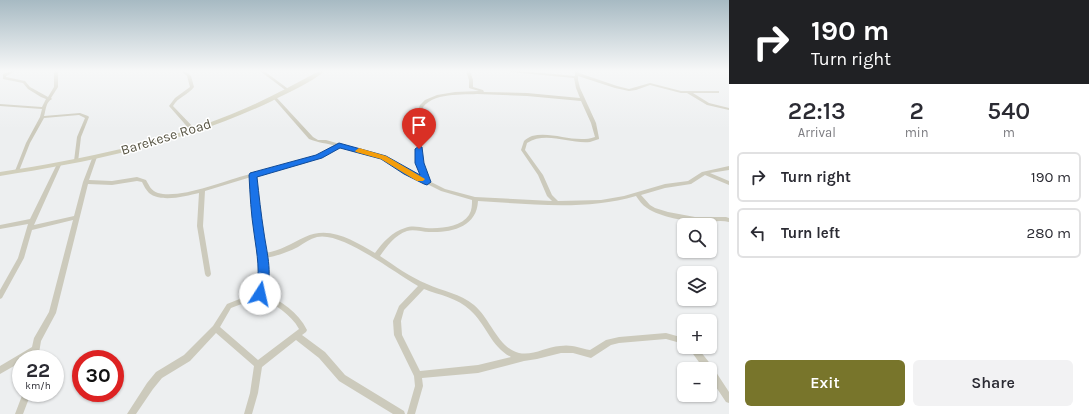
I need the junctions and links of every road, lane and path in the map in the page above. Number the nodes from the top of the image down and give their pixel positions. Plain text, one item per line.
1 (34, 90) edge
2 (54, 90) edge
3 (190, 90) edge
4 (486, 90) edge
5 (581, 90) edge
6 (673, 90) edge
7 (289, 91) edge
8 (688, 92) junction
9 (718, 92) dead end
10 (493, 94) junction
11 (50, 98) junction
12 (275, 98) junction
13 (584, 100) junction
14 (0, 105) edge
15 (44, 108) junction
16 (729, 110) edge
17 (42, 117) junction
18 (193, 130) junction
19 (339, 146) junction
20 (95, 157) junction
21 (76, 161) junction
22 (59, 165) junction
23 (729, 168) edge
24 (17, 172) junction
25 (704, 173) junction
26 (0, 174) edge
27 (253, 175) junction
28 (86, 182) junction
29 (427, 182) junction
30 (729, 183) edge
31 (202, 190) junction
32 (637, 194) junction
33 (475, 199) junction
34 (557, 204) junction
35 (77, 217) junction
36 (729, 220) edge
37 (32, 221) junction
38 (0, 227) edge
39 (31, 228) junction
40 (264, 256) junction
41 (376, 257) junction
42 (208, 274) dead end
43 (423, 286) junction
44 (260, 294) junction
45 (0, 296) edge
46 (216, 328) junction
47 (297, 336) junction
48 (677, 339) edge
49 (35, 350) edge
50 (522, 358) junction
51 (12, 363) edge
52 (258, 364) junction
53 (0, 370) edge
54 (418, 375) junction
55 (717, 382) edge
56 (729, 399) edge
57 (24, 402) edge
58 (249, 413) edge
59 (19, 414) edge
60 (131, 414) edge
61 (401, 414) edge
62 (410, 414) edge

1 - 11 street
2 - 11 street
3 - 18 street
4 - 10 street
5 - 13 street
6 - 8 street
7 - 12 main road, Barekese Road
8 - 9 street
8 - 16 street
10 - 13 street
10 - 29 street
11 - 15 street
12 - 18 main road, Barekese Road
12 - 19 street
13 - 34 street
14 - 15 street
15 - 17 street
17 - 21 street
17 - 24 street
18 - 20 main road, Barekese Road
19 - 27 street
19 - 29 street
20 - 21 main road, Barekese Road
20 - 28 street
21 - 22 main road, Barekese Road
22 - 24 main road, Barekese Road
22 - 37 street
23 - 25 street
24 - 26 main road, Barekese Road
25 - 30 street
25 - 32 street
27 - 31 street
27 - 40 street
28 - 31 street
28 - 35 street
29 - 33 street
31 - 42 street
32 - 34 street
32 - 36 street
33 - 34 street
33 - 41 street
35 - 39 street
35 - 49 street
37 - 38 street
37 - 39 street
39 - 45 street
40 - 41 street
40 - 44 street
41 - 43 street
43 - 50 street
43 - 54 street
44 - 46 street
44 - 47 street
46 - 52 street
46 - 60 street
47 - 52 street
47 - 61 street
48 - 50 street
50 - 54 street
51 - 53 street
52 - 58 street
54 - 62 street
55 - 56 street
57 - 59 street

